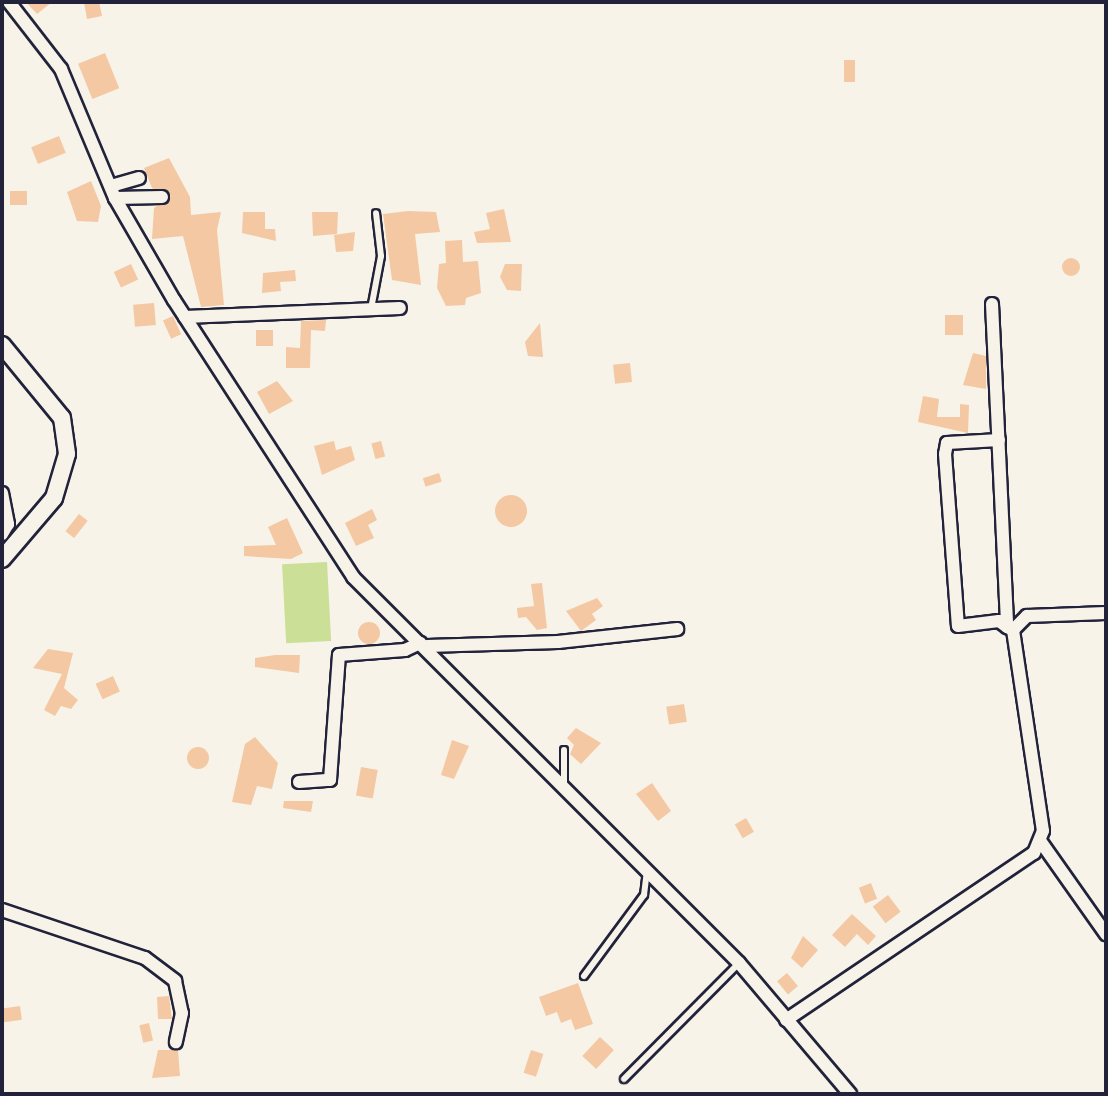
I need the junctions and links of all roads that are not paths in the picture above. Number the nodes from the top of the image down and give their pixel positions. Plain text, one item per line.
1 (9, 2) edge
2 (139, 178) dead end
3 (111, 186) junction
4 (162, 197) dead end
5 (115, 198) junction
6 (376, 213) dead end
7 (992, 304) dead end
8 (400, 308) dead end
9 (371, 309) junction
10 (185, 317) junction
11 (2, 345) edge
12 (999, 440) junction
13 (2, 493) edge
14 (2, 534) edge
15 (2, 559) edge
16 (1106, 613) edge
17 (1010, 628) junction
18 (677, 629) dead end
19 (424, 644) junction
20 (564, 750) dead end
21 (299, 782) dead end
22 (564, 783) junction
23 (1041, 842) junction
24 (647, 872) junction
25 (2, 910) edge
26 (1106, 934) edge
27 (739, 963) junction
28 (584, 976) dead end
29 (786, 1020) junction
30 (176, 1042) dead end
31 (624, 1079) dead end
32 (850, 1094) edge

1 - 3 street
2 - 3 street
3 - 5 street
4 - 5 street
5 - 10 street
6 - 9 lane
7 - 12 street
8 - 9 street
9 - 10 street
10 - 19 street
11 - 15 main road
12 - 17 street
12 - 17 street
13 - 14 street
16 - 17 street
17 - 23 street
18 - 19 street
19 - 21 street
19 - 22 street
20 - 22 lane
22 - 24 street
23 - 26 street
23 - 29 street
24 - 27 street
24 - 28 lane
25 - 30 street
27 - 29 street
27 - 31 lane
29 - 32 street

